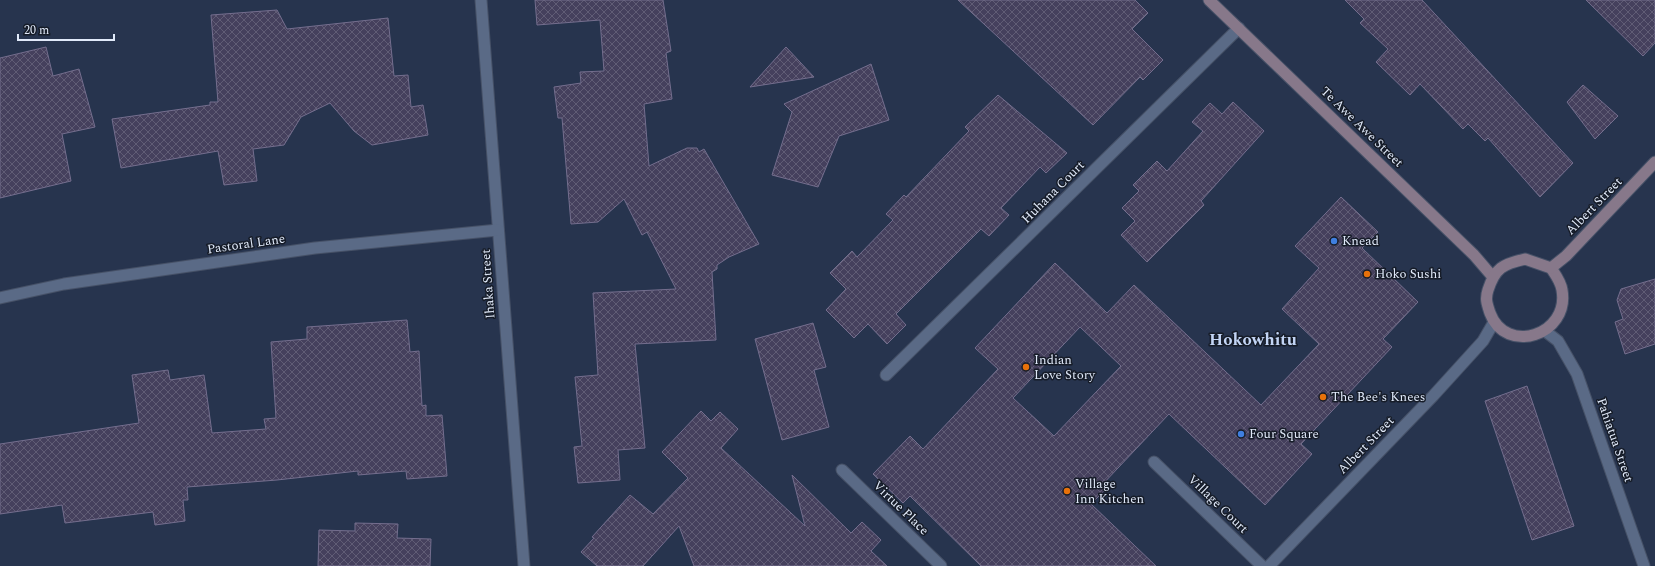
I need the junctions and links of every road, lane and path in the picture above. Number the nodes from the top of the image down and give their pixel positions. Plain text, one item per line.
1 (481, 0) edge
2 (1209, 0) edge
3 (1239, 28) junction
4 (1655, 162) edge
5 (498, 230) junction
6 (1551, 268) junction
7 (1492, 276) junction
8 (0, 298) edge
9 (1494, 322) junction
10 (1545, 331) junction
11 (886, 375) dead end
12 (1154, 462) dead end
13 (842, 470) dead end
14 (524, 566) edge
15 (940, 566) edge
16 (1262, 566) edge
17 (1269, 566) edge
18 (1644, 566) edge

1 - 5 street, Ihaka Street
2 - 3 main road, Te Awe Awe Street
3 - 7 main road, Te Awe Awe Street
3 - 11 street, Huhana Court
4 - 6 main road, Albert Street
5 - 8 street, Pastoral Lane
5 - 14 street, Ihaka Street
6 - 7 main road
6 - 10 main road
7 - 9 main road
9 - 10 main road
9 - 17 street, Albert Street
10 - 18 street, Pahiatua Street
12 - 16 street, Village Court
13 - 15 street, Virtue Place

